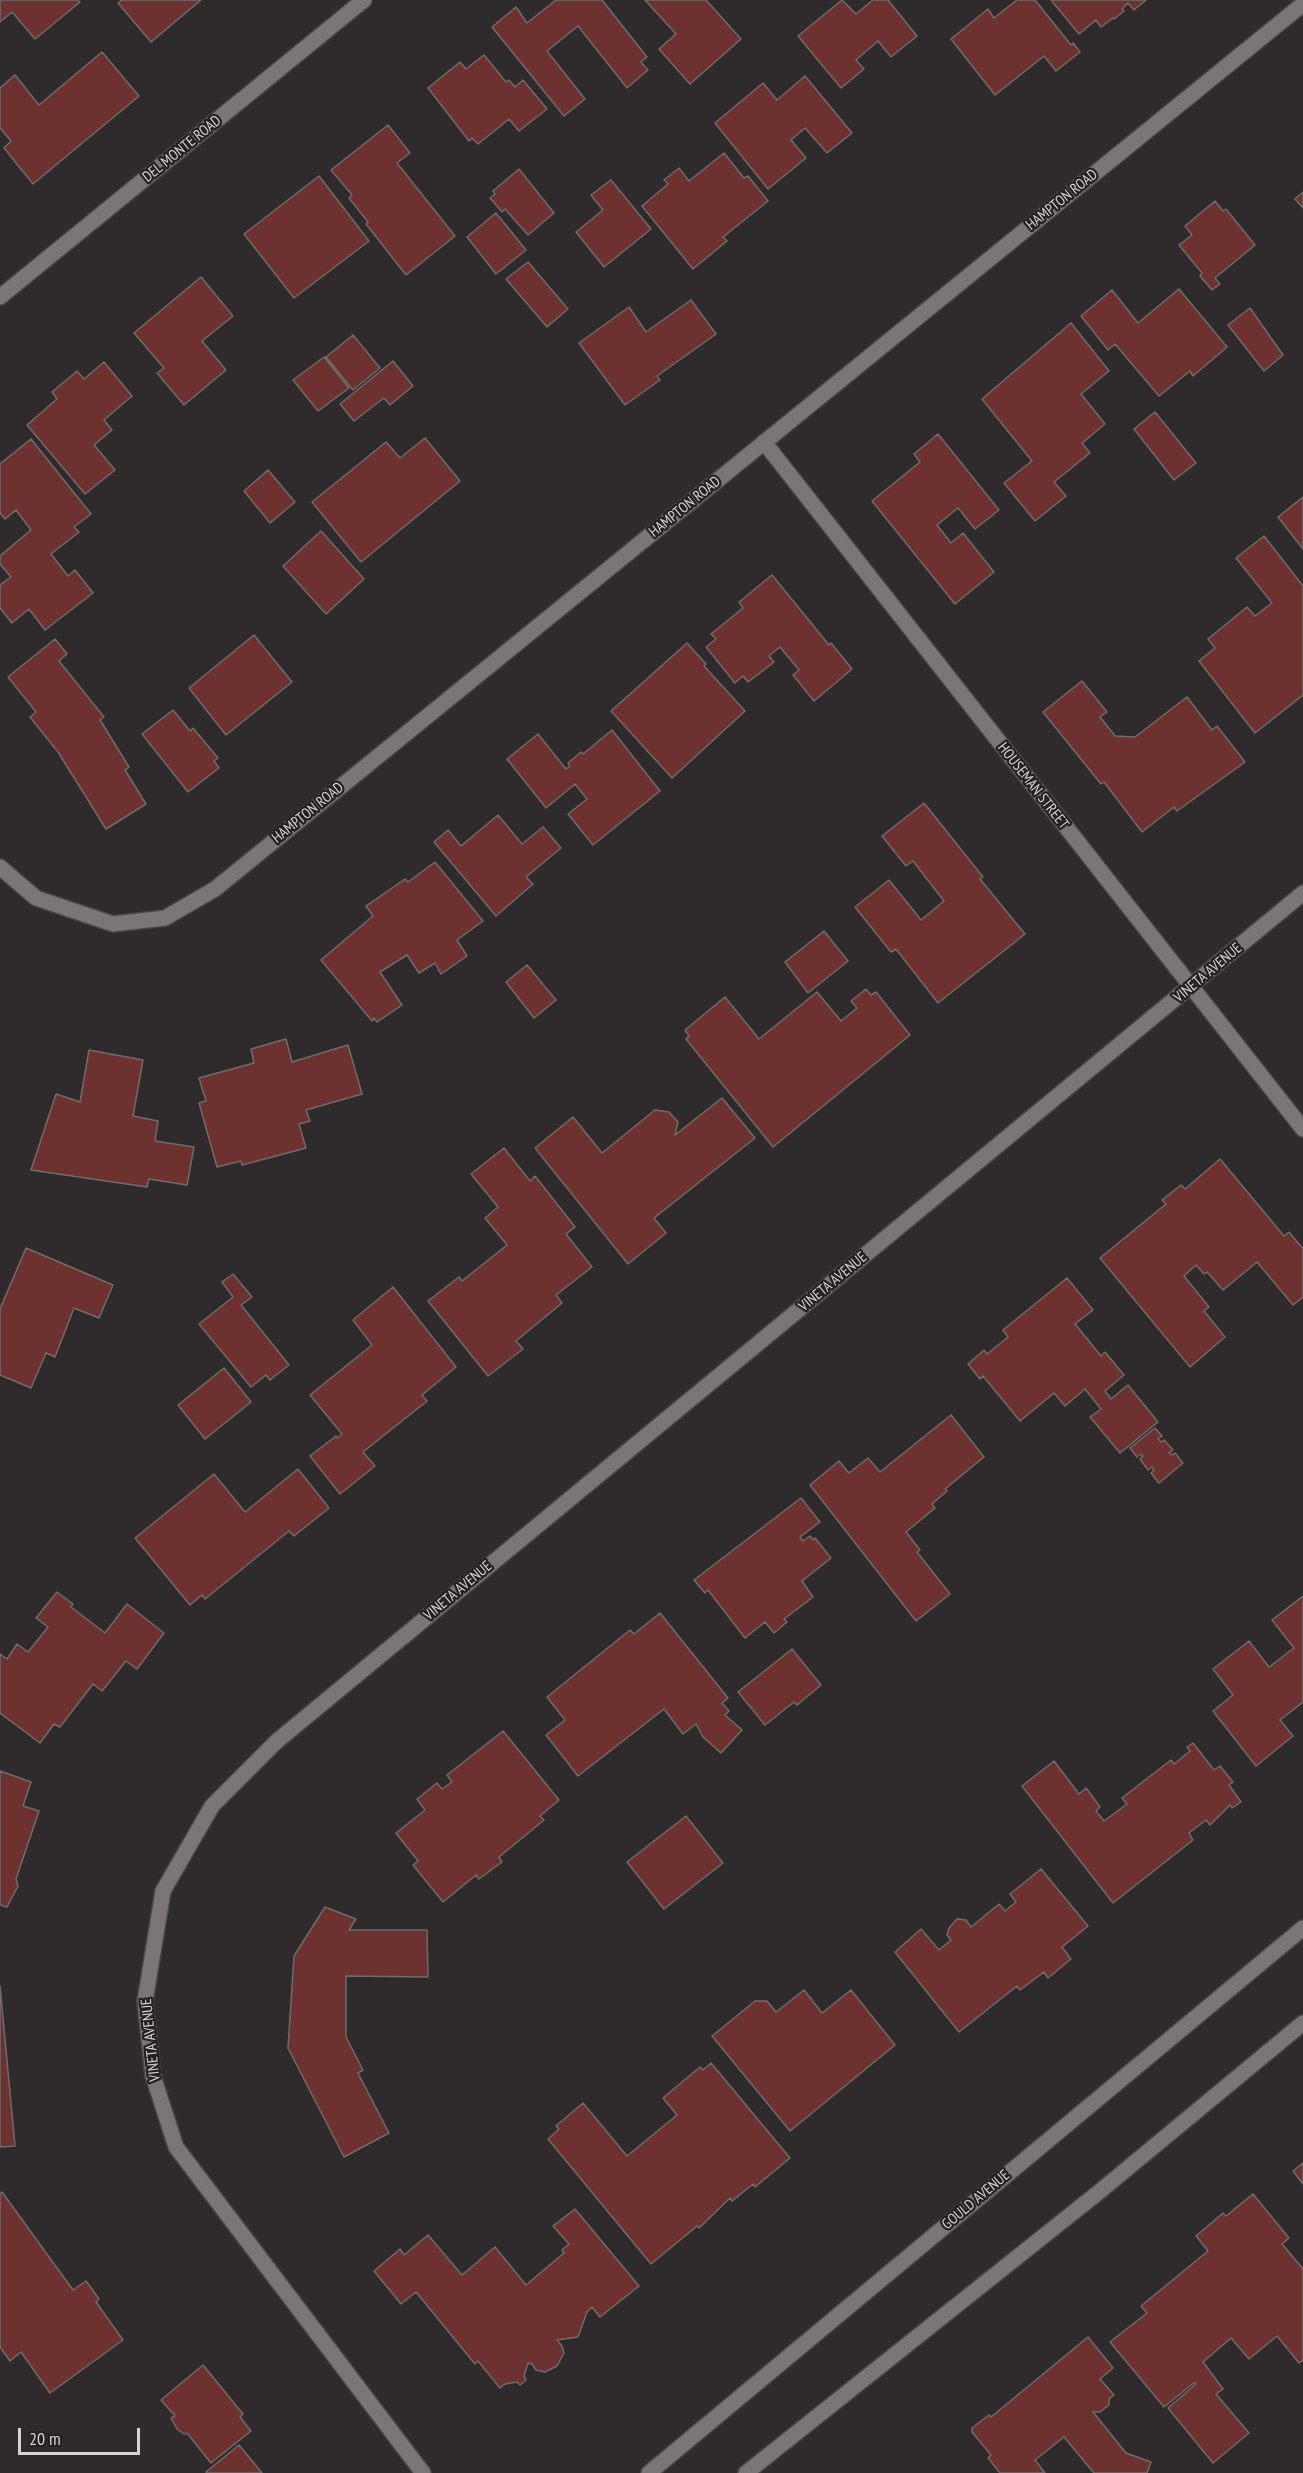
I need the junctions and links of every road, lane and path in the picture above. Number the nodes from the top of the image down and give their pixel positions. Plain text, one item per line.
1 (364, 0) edge
2 (1303, 4) edge
3 (0, 297) edge
4 (764, 442) junction
5 (0, 867) edge
6 (1303, 893) edge
7 (1191, 986) junction
8 (1303, 1129) edge
9 (1303, 1928) edge
10 (1303, 2023) edge
11 (423, 2473) edge
12 (649, 2473) edge
13 (746, 2473) edge

1 - 3 street, DEL MONTE ROAD
2 - 4 street, HAMPTON ROAD
4 - 5 street, HAMPTON ROAD
4 - 7 street, HOUSEMAN STREET
6 - 7 street, VINETA AVENUE
7 - 8 street, HOUSEMAN STREET
7 - 11 street, VINETA AVENUE
9 - 12 street, GOULD AVENUE
10 - 13 street

